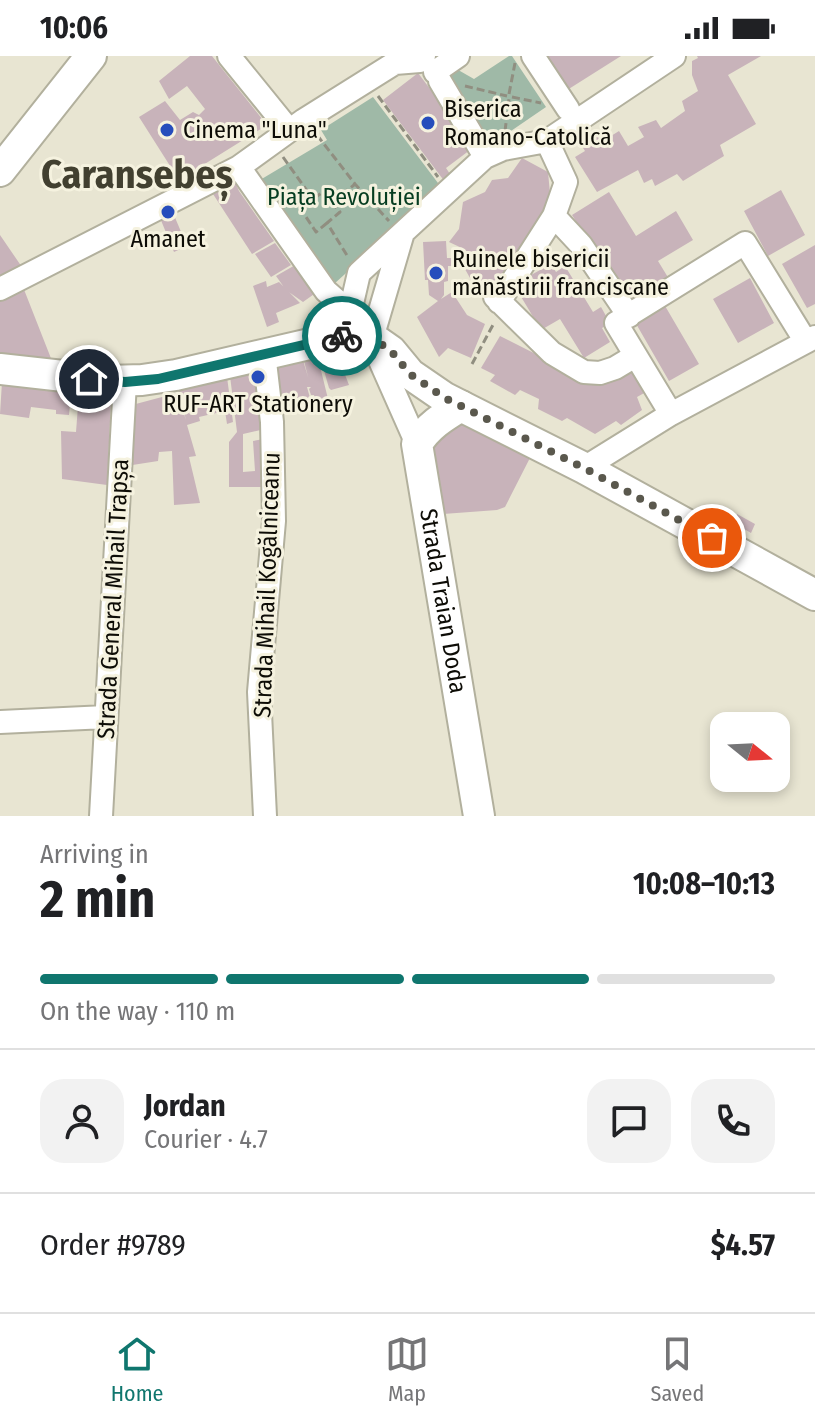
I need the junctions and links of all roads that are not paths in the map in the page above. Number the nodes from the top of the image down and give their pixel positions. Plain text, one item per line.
1 (91, 56) edge
2 (229, 56) edge
3 (458, 56) edge
4 (533, 56) edge
5 (664, 59) edge
6 (427, 65) edge
7 (568, 109) dead end
8 (289, 131) junction
9 (547, 141) junction
10 (494, 153) junction
11 (239, 167) junction
12 (0, 171) edge
13 (554, 216) junction
14 (402, 235) junction
15 (0, 289) edge
16 (622, 320) junction
17 (371, 337) junction
18 (810, 340) edge
19 (264, 353) junction
20 (635, 356) junction
21 (0, 369) edge
22 (125, 382) junction
23 (461, 406) junction
24 (671, 414) junction
25 (417, 444) junction
26 (584, 468) junction
27 (815, 595) edge
28 (106, 717) junction
29 (0, 722) edge
30 (101, 816) edge
31 (265, 816) edge
32 (479, 816) edge

1 - 12 main road
2 - 8 street
3 - 6 street
4 - 7 street
5 - 9 street
6 - 8 street
6 - 10 street
8 - 11 street
9 - 10 street
9 - 13 street
10 - 14 street
11 - 14 street
11 - 15 street
13 - 16 street
13 - 20 street
14 - 17 street
16 - 18 street
16 - 20 street
17 - 19 main road
17 - 23 main road
17 - 25 street
18 - 24 street
19 - 22 main road
19 - 31 street, Strada Mihail Kogălniceanu
20 - 24 street
21 - 22 main road
22 - 28 street, Strada General Mihail Trapșa
23 - 25 main road
23 - 26 main road
24 - 26 street
25 - 32 main road, Strada Traian Doda
26 - 27 main road
28 - 29 street
28 - 30 street, Strada General Mihail Trapșa

